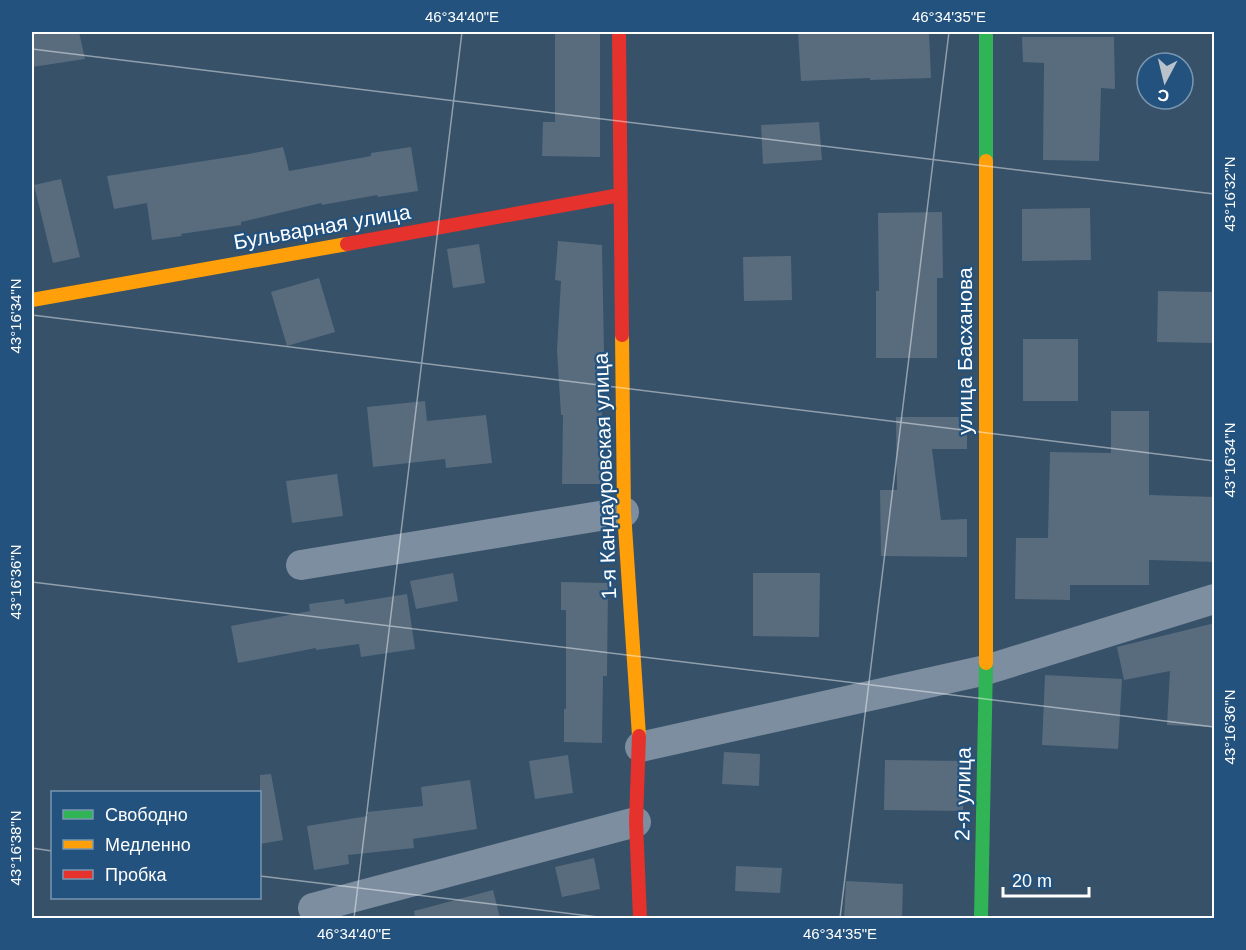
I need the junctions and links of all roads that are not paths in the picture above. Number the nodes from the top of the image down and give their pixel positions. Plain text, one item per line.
1 (619, 32) edge
2 (986, 32) edge
3 (620, 195) junction
4 (32, 300) edge
5 (624, 512) junction
6 (301, 564) dead end
7 (1215, 599) edge
8 (986, 670) junction
9 (640, 747) junction
10 (636, 822) junction
11 (313, 908) dead end
12 (640, 918) edge
13 (981, 918) edge

1 - 3 street, 1-я Кандауровская улица
2 - 8 street, улица Басханова
3 - 4 street, Бульварная улица
3 - 5 street, 1-я Кандауровская улица
5 - 6 street
5 - 9 street, 1-я Кандауровская улица
7 - 8 street
8 - 9 street
8 - 13 street, 2-я улица
9 - 10 street, 1-я Кандауровская улица
10 - 11 street
10 - 12 street, 1-я Кандауровская улица

